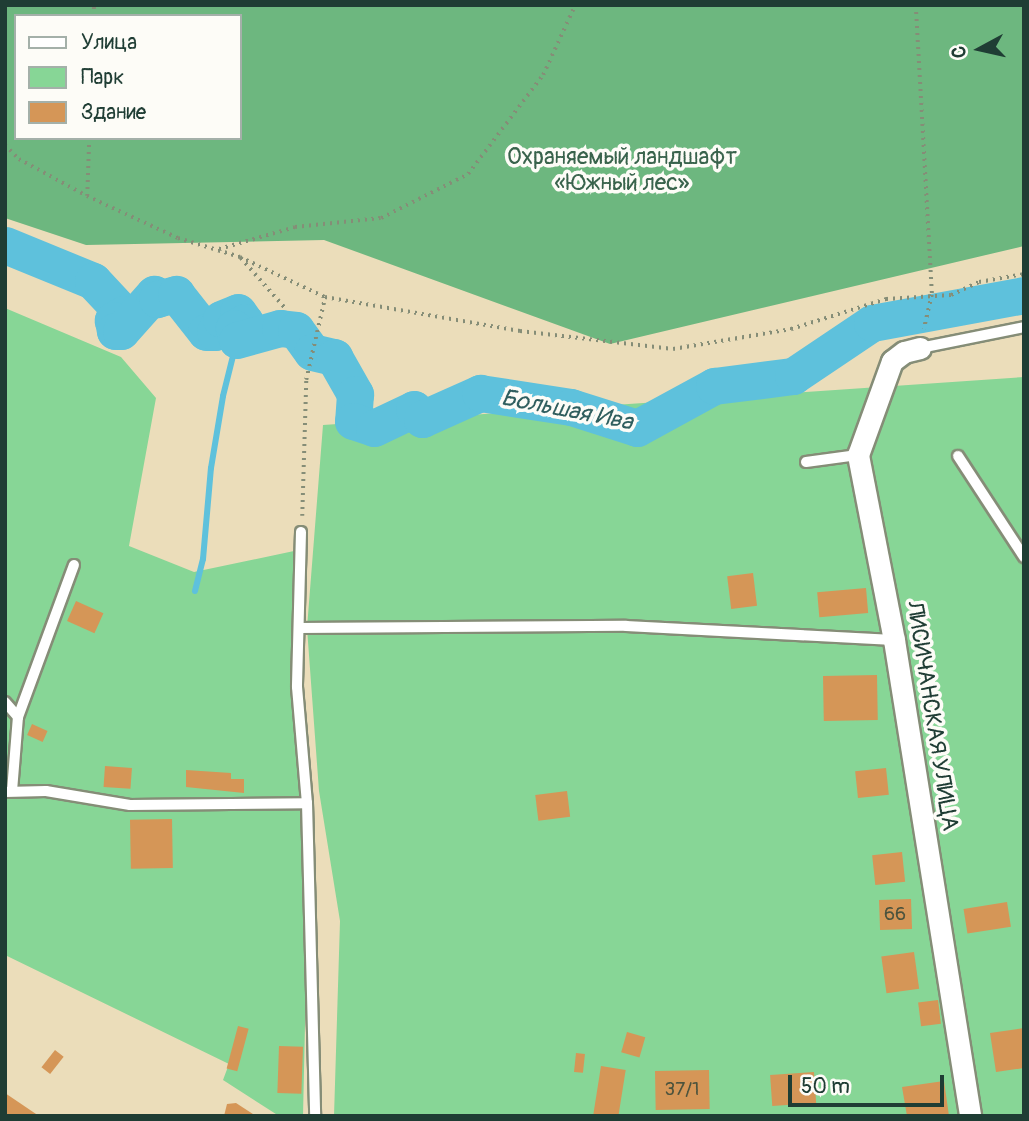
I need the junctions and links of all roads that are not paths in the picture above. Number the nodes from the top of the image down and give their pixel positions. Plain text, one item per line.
1 (1024, 328) edge
2 (920, 348) joint
3 (858, 455) junction
4 (958, 456) dead end
5 (806, 462) dead end
6 (301, 532) road end
7 (1024, 557) edge
8 (74, 565) dead end
9 (299, 628) junction
10 (894, 640) junction
11 (5, 702) edge
12 (18, 717) junction
13 (8, 792) edge
14 (307, 803) junction
15 (315, 1116) edge
16 (970, 1116) edge

1 - 2 lane
2 - 3 street
3 - 5 lane
3 - 10 street, ЛИСИЧАНСКАЯ УЛИЦА
4 - 7 lane
6 - 9 lane
8 - 12 lane
9 - 10 lane
9 - 14 lane
10 - 16 street, ЛИСИЧАНСКАЯ УЛИЦА
11 - 12 lane
12 - 13 lane
13 - 14 lane
14 - 15 lane

